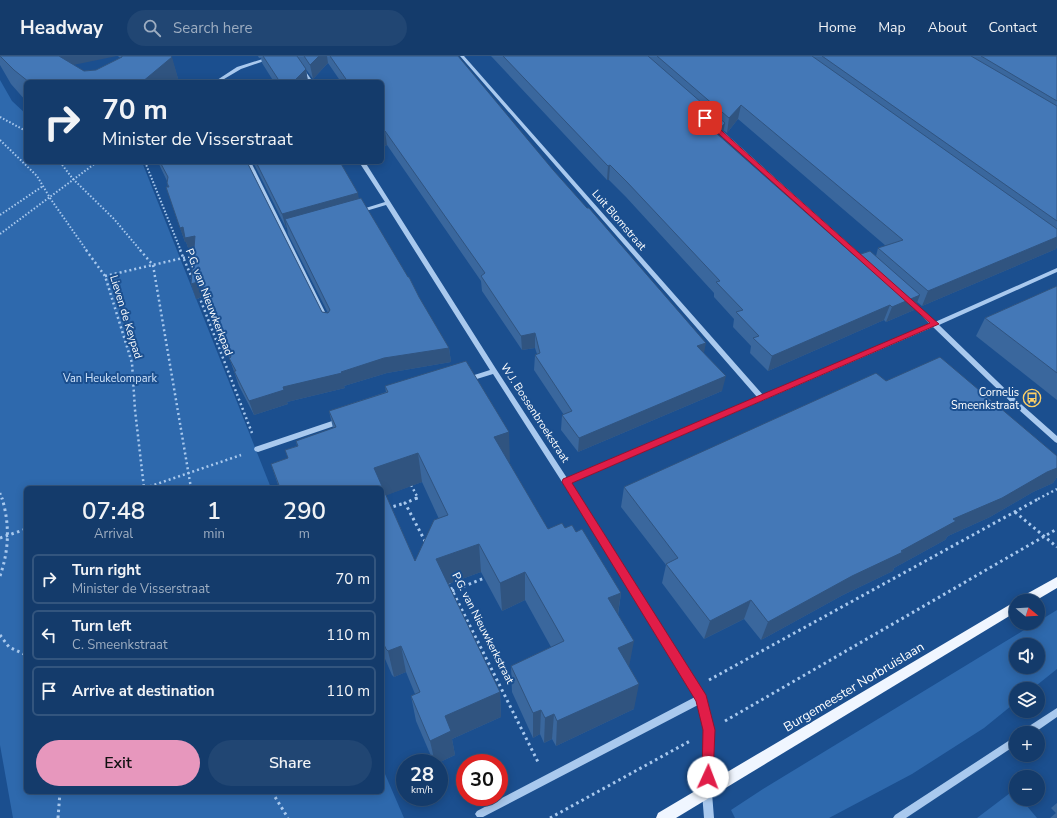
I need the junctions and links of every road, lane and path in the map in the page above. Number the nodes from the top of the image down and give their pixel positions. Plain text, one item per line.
1 (277, 56) edge
2 (293, 56) edge
3 (462, 56) edge
4 (219, 80) edge
5 (309, 80) edge
6 (0, 117) edge
7 (712, 124) edge
8 (24, 130) edge
9 (0, 140) edge
10 (4, 142) junction
11 (0, 143) edge
12 (24, 163) edge
13 (25, 164) edge
14 (62, 164) edge
15 (94, 164) edge
16 (146, 164) edge
17 (249, 164) edge
18 (363, 164) edge
19 (73, 179) junction
20 (43, 186) junction
21 (50, 198) junction
22 (387, 203) junction
23 (353, 212) edge
24 (0, 215) edge
25 (290, 230) edge
26 (283, 232) junction
27 (0, 234) edge
28 (201, 254) edge
29 (184, 258) junction
30 (153, 265) junction
31 (871, 266) edge
32 (1057, 270) edge
33 (105, 276) junction
34 (192, 280) edge
35 (198, 294) edge
36 (906, 298) edge
37 (935, 324) junction
38 (329, 325) edge
39 (494, 371) junction
40 (463, 381) edge
41 (761, 397) junction
42 (351, 418) edge
43 (1057, 440) edge
44 (258, 449) junction
45 (187, 472) junction
46 (407, 478) edge
47 (566, 482) junction
48 (145, 486) edge
49 (150, 486) edge
50 (190, 486) edge
51 (1057, 489) edge
52 (0, 493) edge
53 (404, 503) junction
54 (384, 509) edge
55 (1015, 512) junction
56 (1057, 529) edge
57 (24, 530) edge
58 (1044, 536) junction
59 (0, 538) edge
60 (1057, 547) edge
61 (430, 550) edge
62 (0, 576) edge
63 (489, 576) edge
64 (445, 577) edge
65 (1057, 582) edge
66 (452, 591) junction
67 (1037, 594) edge
68 (1009, 610) edge
69 (0, 635) edge
70 (24, 654) edge
71 (695, 688) junction
72 (702, 699) junction
73 (1057, 712) edge
74 (1036, 726) edge
75 (709, 730) junction
76 (1009, 745) edge
77 (546, 779) junction
78 (707, 793) junction
79 (60, 794) edge
80 (273, 794) edge
81 (276, 794) edge
82 (277, 799) junction
83 (480, 814) dead end
84 (58, 818) edge
85 (288, 818) edge
86 (550, 818) edge
87 (663, 818) edge
88 (709, 818) edge
89 (898, 818) edge

1 - 4 street
2 - 5 street
3 - 41 street, Luit Blomstraat
6 - 8 path
7 - 31 street
9 - 10 path, Lieven de Keypad
10 - 11 path
10 - 12 path, Lieven de Keypad
13 - 20 path, Lieven de Keypad
14 - 19 path
15 - 19 path
16 - 29 path, P.G. van Nieuwkerkpad
17 - 26 street
18 - 22 street, W.J. Bossenbroekstraat
19 - 21 path
19 - 30 path
20 - 21 path, Lieven de Keypad
20 - 24 path
21 - 27 path
21 - 33 path, Lieven de Keypad
22 - 23 street
22 - 39 street, W.J. Bossenbroekstraat
25 - 26 street
26 - 38 street
28 - 29 path
29 - 30 path
29 - 34 path, P.G. van Nieuwkerkpad
30 - 33 path
30 - 45 path
32 - 37 street
33 - 48 path, Lieven de Keypad
35 - 44 path, P.G. van Nieuwkerkpad
36 - 37 street
37 - 41 street
37 - 43 street
39 - 40 street
39 - 47 street, W.J. Bossenbroekstraat
41 - 47 street
42 - 44 street
44 - 45 path
45 - 49 path
45 - 50 path
46 - 53 path
47 - 71 street, W.J. Bossenbroekstraat
51 - 55 path
52 - 62 path
53 - 54 path
53 - 61 path
55 - 58 path
55 - 71 path
56 - 58 path
57 - 59 path
58 - 60 path
58 - 75 path
63 - 66 path
64 - 66 path, P.G. van Nieuwkerkstraat
65 - 67 main road
66 - 77 path, P.G. van Nieuwkerkstraat
68 - 78 main road, Burgemeester Norbruislaan
69 - 70 path
71 - 72 street, W.J. Bossenbroekstraat
72 - 75 street, W.J. Bossenbroekstraat
72 - 77 street
73 - 74 street
75 - 78 street, W.J. Bossenbroekstraat
75 - 86 path
76 - 89 street
77 - 83 street
78 - 87 main road, Burgemeester Norbruislaan
78 - 88 street
79 - 84 path
80 - 82 path
81 - 82 path
82 - 85 path

